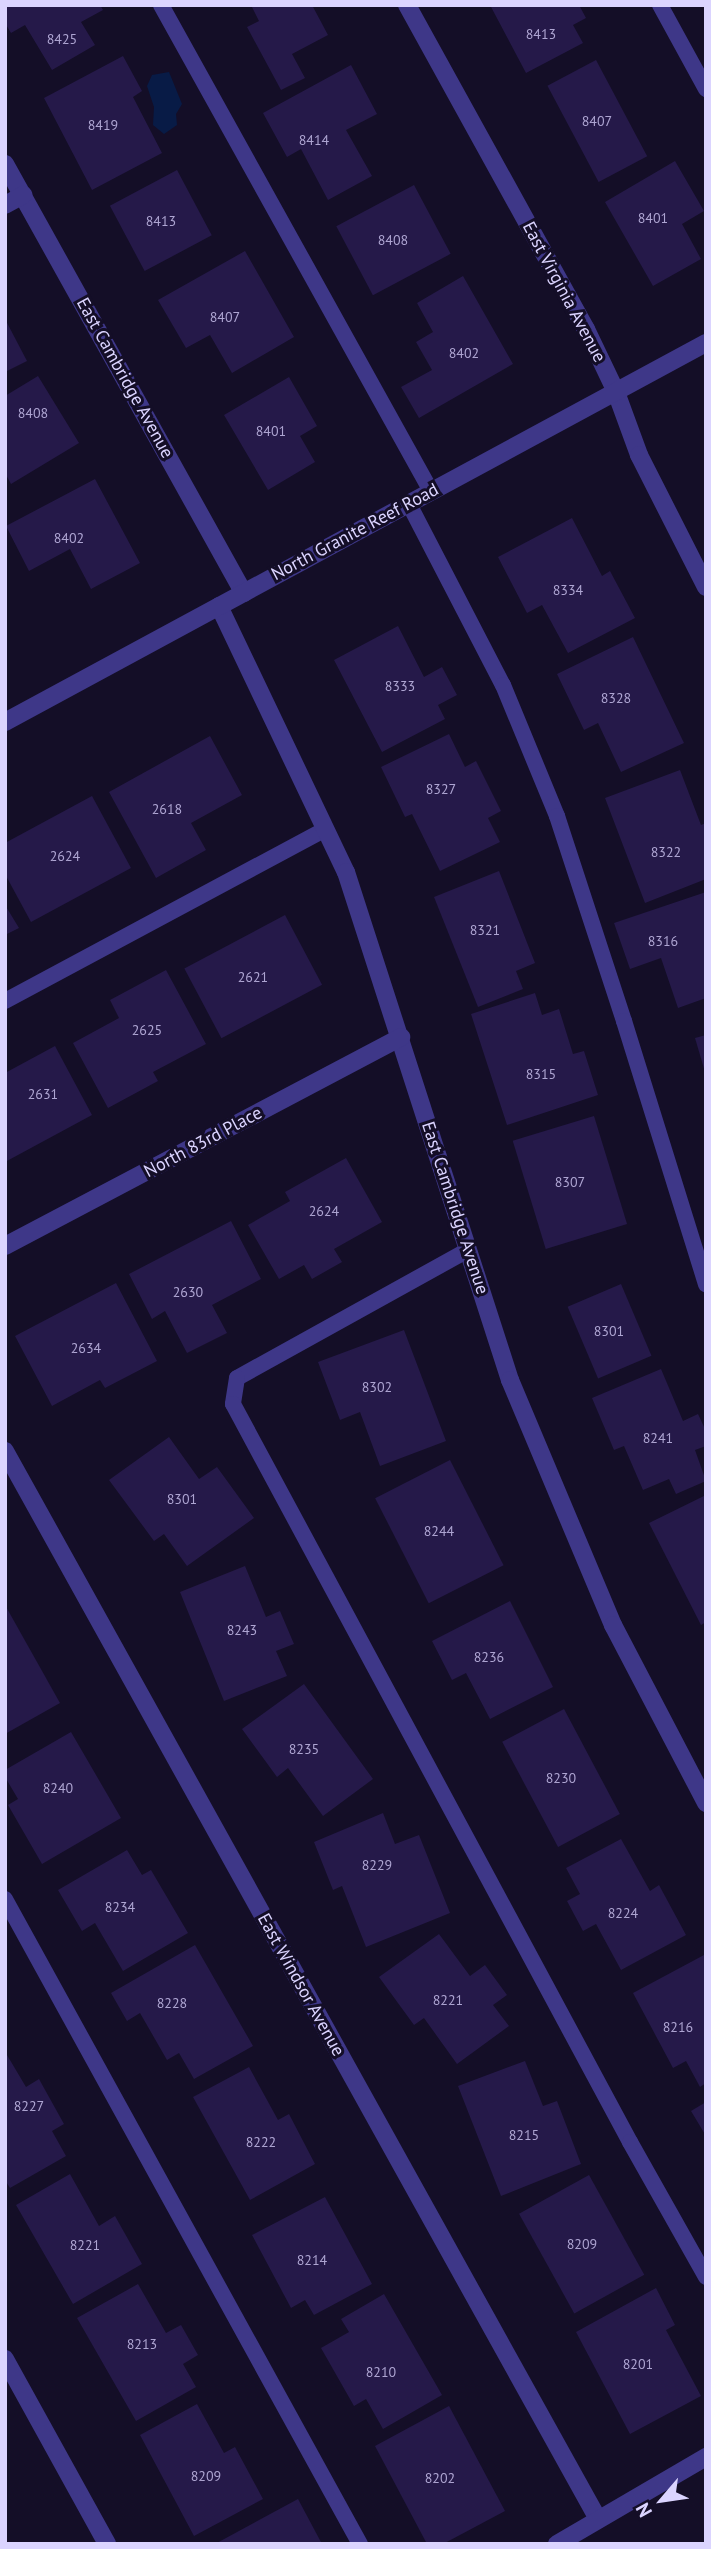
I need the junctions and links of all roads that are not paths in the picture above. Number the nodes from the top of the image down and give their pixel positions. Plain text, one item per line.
1 (161, 5) edge
2 (407, 5) edge
3 (660, 5) edge
4 (706, 89) edge
5 (5, 164) edge
6 (23, 195) junction
7 (5, 205) edge
8 (706, 343) edge
9 (616, 392) junction
10 (431, 491) junction
11 (409, 504) junction
12 (706, 587) edge
13 (244, 593) junction
14 (219, 606) junction
15 (5, 722) edge
16 (326, 829) junction
17 (5, 1001) edge
18 (401, 1037) junction
19 (5, 1246) edge
20 (468, 1250) junction
21 (706, 1285) edge
22 (5, 1451) edge
23 (706, 1803) edge
24 (5, 1899) edge
25 (706, 2277) edge
26 (5, 2359) edge
27 (706, 2457) edge
28 (598, 2519) junction
29 (107, 2544) edge
30 (360, 2544) edge
31 (557, 2544) edge

1 - 10 lane
2 - 9 street, East Virginia Avenue
3 - 4 lane
5 - 6 street, East Cambridge Avenue
6 - 7 street
6 - 13 street, East Cambridge Avenue
8 - 9 street, North Granite Reef Road
9 - 10 street, North Granite Reef Road
9 - 12 street, East Virginia Avenue
10 - 11 street, North Granite Reef Road
11 - 13 street, North Granite Reef Road
11 - 21 lane
13 - 14 street, North Granite Reef Road
14 - 15 street, North Granite Reef Road
14 - 16 street, East Cambridge Avenue
16 - 17 lane
16 - 18 street, East Cambridge Avenue
18 - 19 street, North 83rd Place
18 - 20 street, East Cambridge Avenue
20 - 23 street, East Cambridge Avenue
20 - 25 lane
22 - 28 street, East Windsor Avenue
24 - 30 lane
26 - 29 street
27 - 28 street
28 - 31 street

